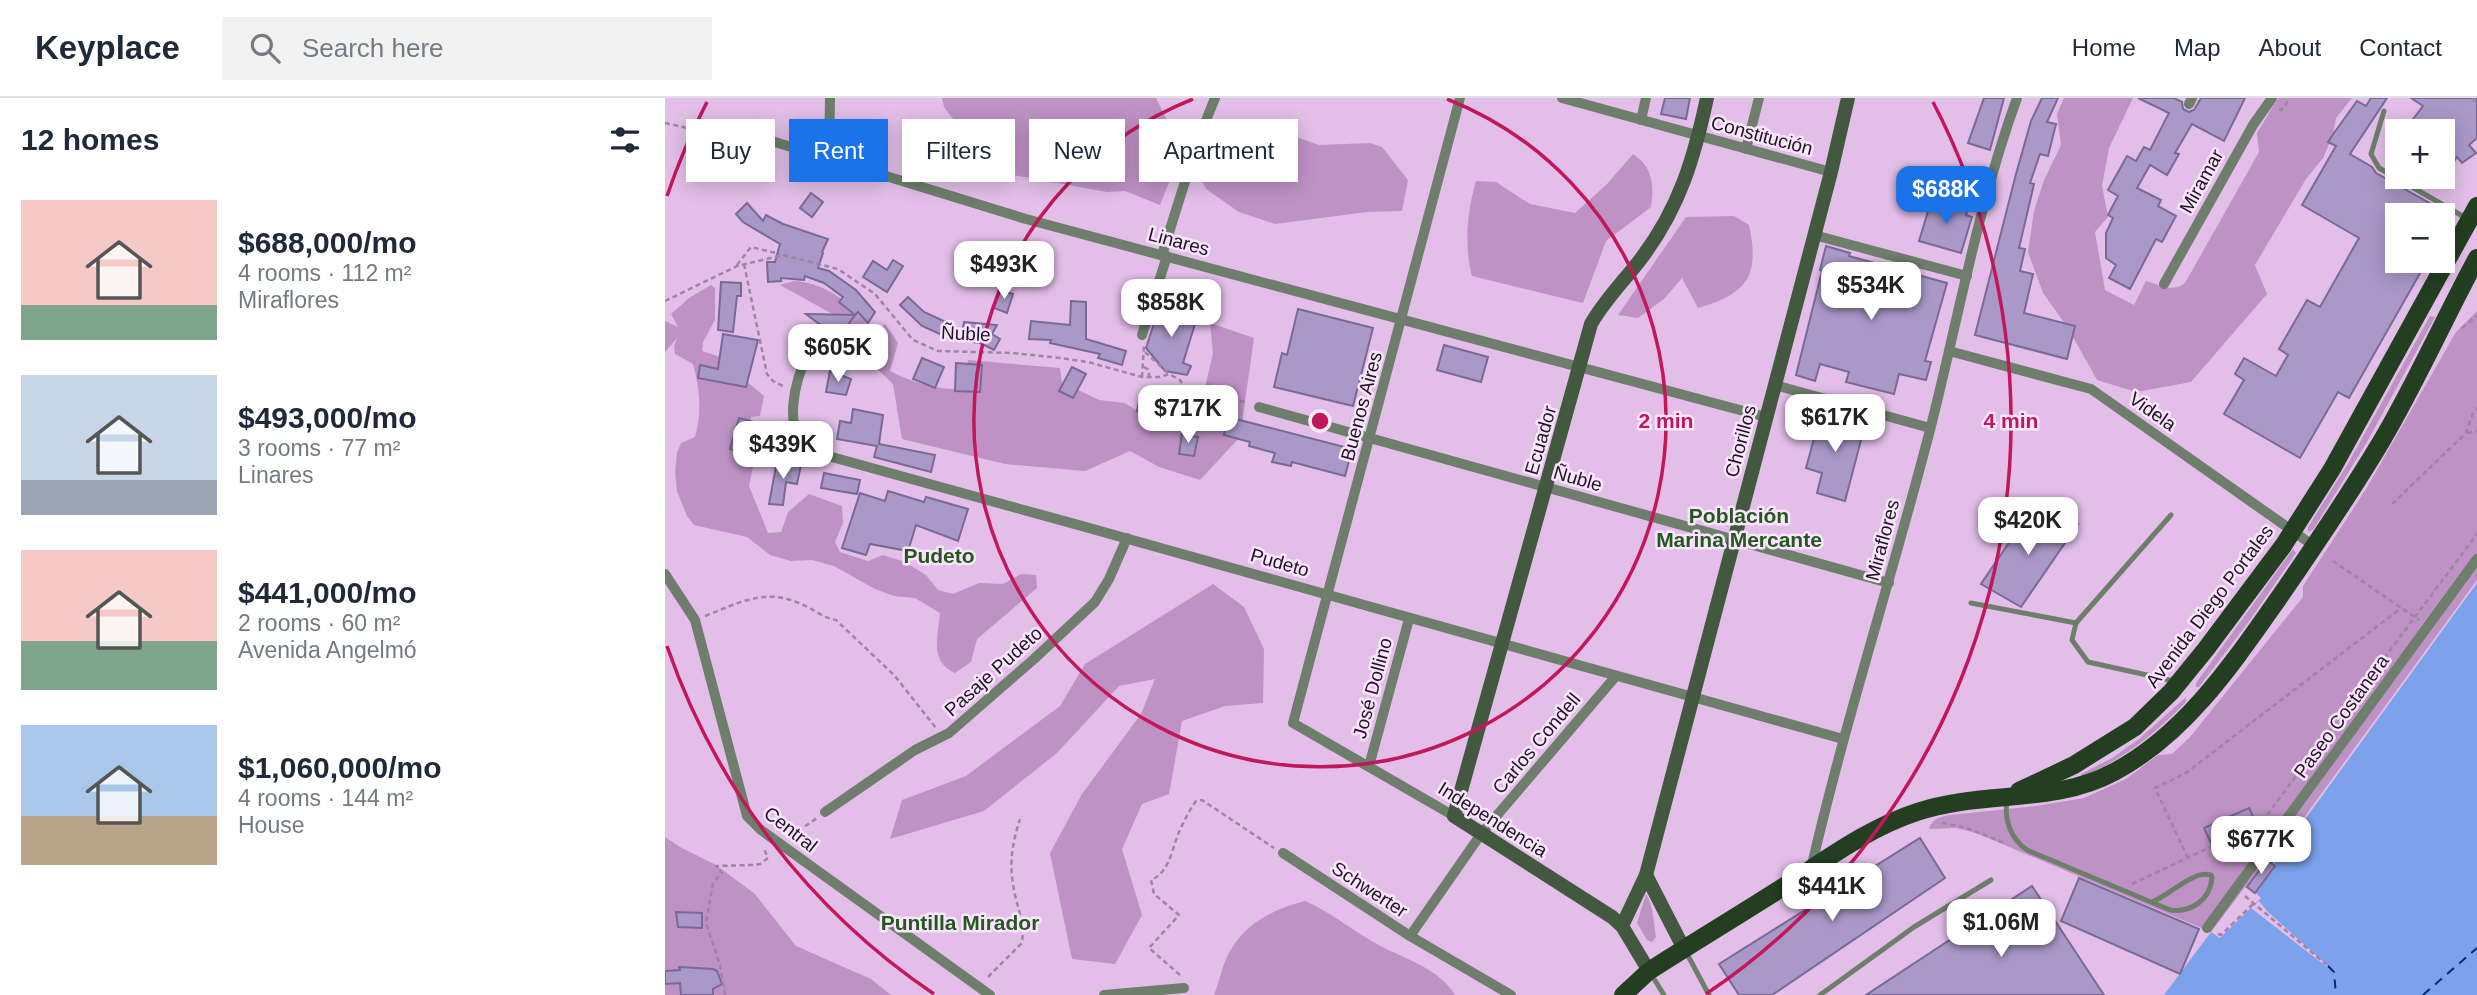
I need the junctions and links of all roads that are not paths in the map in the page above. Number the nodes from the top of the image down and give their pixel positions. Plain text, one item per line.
1 (830, 98) edge
2 (1215, 98) edge
3 (1460, 98) edge
4 (1562, 98) edge
5 (1646, 98) edge
6 (1707, 98) edge
7 (1759, 98) edge
8 (1848, 98) edge
9 (2017, 98) edge
10 (2272, 98) edge
11 (2384, 111) dead end
12 (830, 119) edge
13 (1207, 119) edge
14 (1641, 120) junction
15 (1699, 136) junction
16 (775, 142) dead end
17 (789, 146) edge
18 (1746, 149) junction
19 (1831, 172) junction
20 (888, 176) edge
21 (1185, 182) edge
22 (2473, 213) edge
23 (1814, 235) junction
24 (2459, 236) junction
25 (1164, 256) junction
26 (2474, 264) edge
27 (1967, 276) junction
28 (2164, 284) dead end
29 (1402, 320) junction
30 (1142, 335) road end
31 (1949, 351) junction
32 (809, 352) dead end
33 (1580, 367) junction
34 (1775, 385) junction
35 (1259, 407) road end
36 (1766, 417) junction
37 (1930, 428) junction
38 (1371, 439) junction
39 (1546, 488) junction
40 (2171, 515) dead end
41 (2293, 531) junction
42 (1127, 538) junction
43 (1734, 540) junction
44 (2315, 546) junction
45 (2477, 558) edge
46 (665, 574) edge
47 (1889, 583) junction
48 (1328, 594) junction
49 (1971, 603) dead end
50 (1409, 619) junction
51 (2076, 623) junction
52 (1502, 644) junction
53 (1616, 676) junction
54 (2180, 682) junction
55 (1693, 698) junction
56 (2203, 699) junction
57 (1293, 723) joint
58 (1843, 739) junction
59 (1369, 766) junction
60 (2009, 795) junction
61 (825, 812) road end
62 (1454, 816) junction
63 (1481, 834) junction
64 (1283, 853) road end
65 (1811, 869) junction
66 (1646, 875) junction
67 (1991, 880) dead end
68 (2152, 902) junction
69 (1622, 926) junction
70 (2207, 928) dead end
71 (1410, 936) junction
72 (1685, 949) junction
73 (1649, 971) junction
74 (1184, 988) road end
75 (990, 995) edge
76 (1104, 995) edge
77 (1511, 995) edge
78 (1623, 995) edge
79 (1664, 995) edge
80 (1709, 995) edge
81 (1820, 995) edge

1 - 12 street
2 - 13 street
3 - 29 street, Buenos Aires
4 - 14 street, Constitución
5 - 14 street
6 - 15 street, Ecuador
7 - 18 street
8 - 19 street, Chorillos
9 - 27 street, Miraflores
10 - 28 street, Miramar
11 - 22 lane
14 - 15 street, Constitución
15 - 18 street, Constitución
15 - 33 street, Ecuador
16 - 17 street, Linares
18 - 19 street, Constitución
19 - 23 street, Chorillos
20 - 25 street, Linares
21 - 25 street
22 - 24 main road, Avenida Diego Portales
23 - 27 street
23 - 34 street, Chorillos
24 - 26 main road
24 - 41 main road, Avenida Diego Portales
25 - 29 street, Linares
25 - 30 street
26 - 44 main road
27 - 31 street, Miraflores
29 - 33 street, Linares
29 - 38 street, Buenos Aires
31 - 37 street, Miraflores
31 - 41 street, Videla
32 - 42 street, Pudeto
33 - 36 street, Linares
33 - 39 street, Ecuador
34 - 36 street, Chorillos
34 - 37 street
35 - 38 street, Ñuble
36 - 43 street, Chorillos
37 - 47 street, Miraflores
38 - 39 street, Ñuble
38 - 48 street, Buenos Aires
39 - 43 street, Ñuble
39 - 52 street, Ecuador
40 - 51 lane
41 - 44 street, Videla
41 - 54 main road, Avenida Diego Portales
42 - 48 street, Pudeto
42 - 61 street, Pasaje Pudeto
43 - 47 street, Ñuble
43 - 55 street, Chorillos
44 - 56 main road
45 - 70 street, Paseo Costanera
46 - 75 street, Central
47 - 58 street, Miraflores
48 - 50 street, Pudeto
48 - 57 street, Buenos Aires
49 - 51 lane
50 - 52 street, Pudeto
50 - 59 street, José Dollino
51 - 54 lane
52 - 53 street, Pudeto
52 - 62 street, Ecuador
53 - 55 street, Pudeto
53 - 63 street, Carlos Condell
54 - 56 main road
54 - 60 main road, Avenida Diego Portales
55 - 58 street, Pudeto
55 - 66 street, Chorillos
56 - 60 main road
57 - 59 street, Independencia
58 - 65 street, Miraflores
59 - 62 street, Independencia
60 - 65 main road
60 - 68 lane
62 - 63 street, Independencia
63 - 69 street, Independencia
63 - 71 street, Carlos Condell
64 - 71 street, Schwerter
65 - 72 main road
66 - 69 street, Chorillos
66 - 72 street
67 - 81 lane
68 - 68 lane
69 - 73 street, Independencia
71 - 77 street, Schwerter
72 - 73 main road
72 - 80 lane
73 - 78 main road
73 - 79 lane
74 - 76 street

